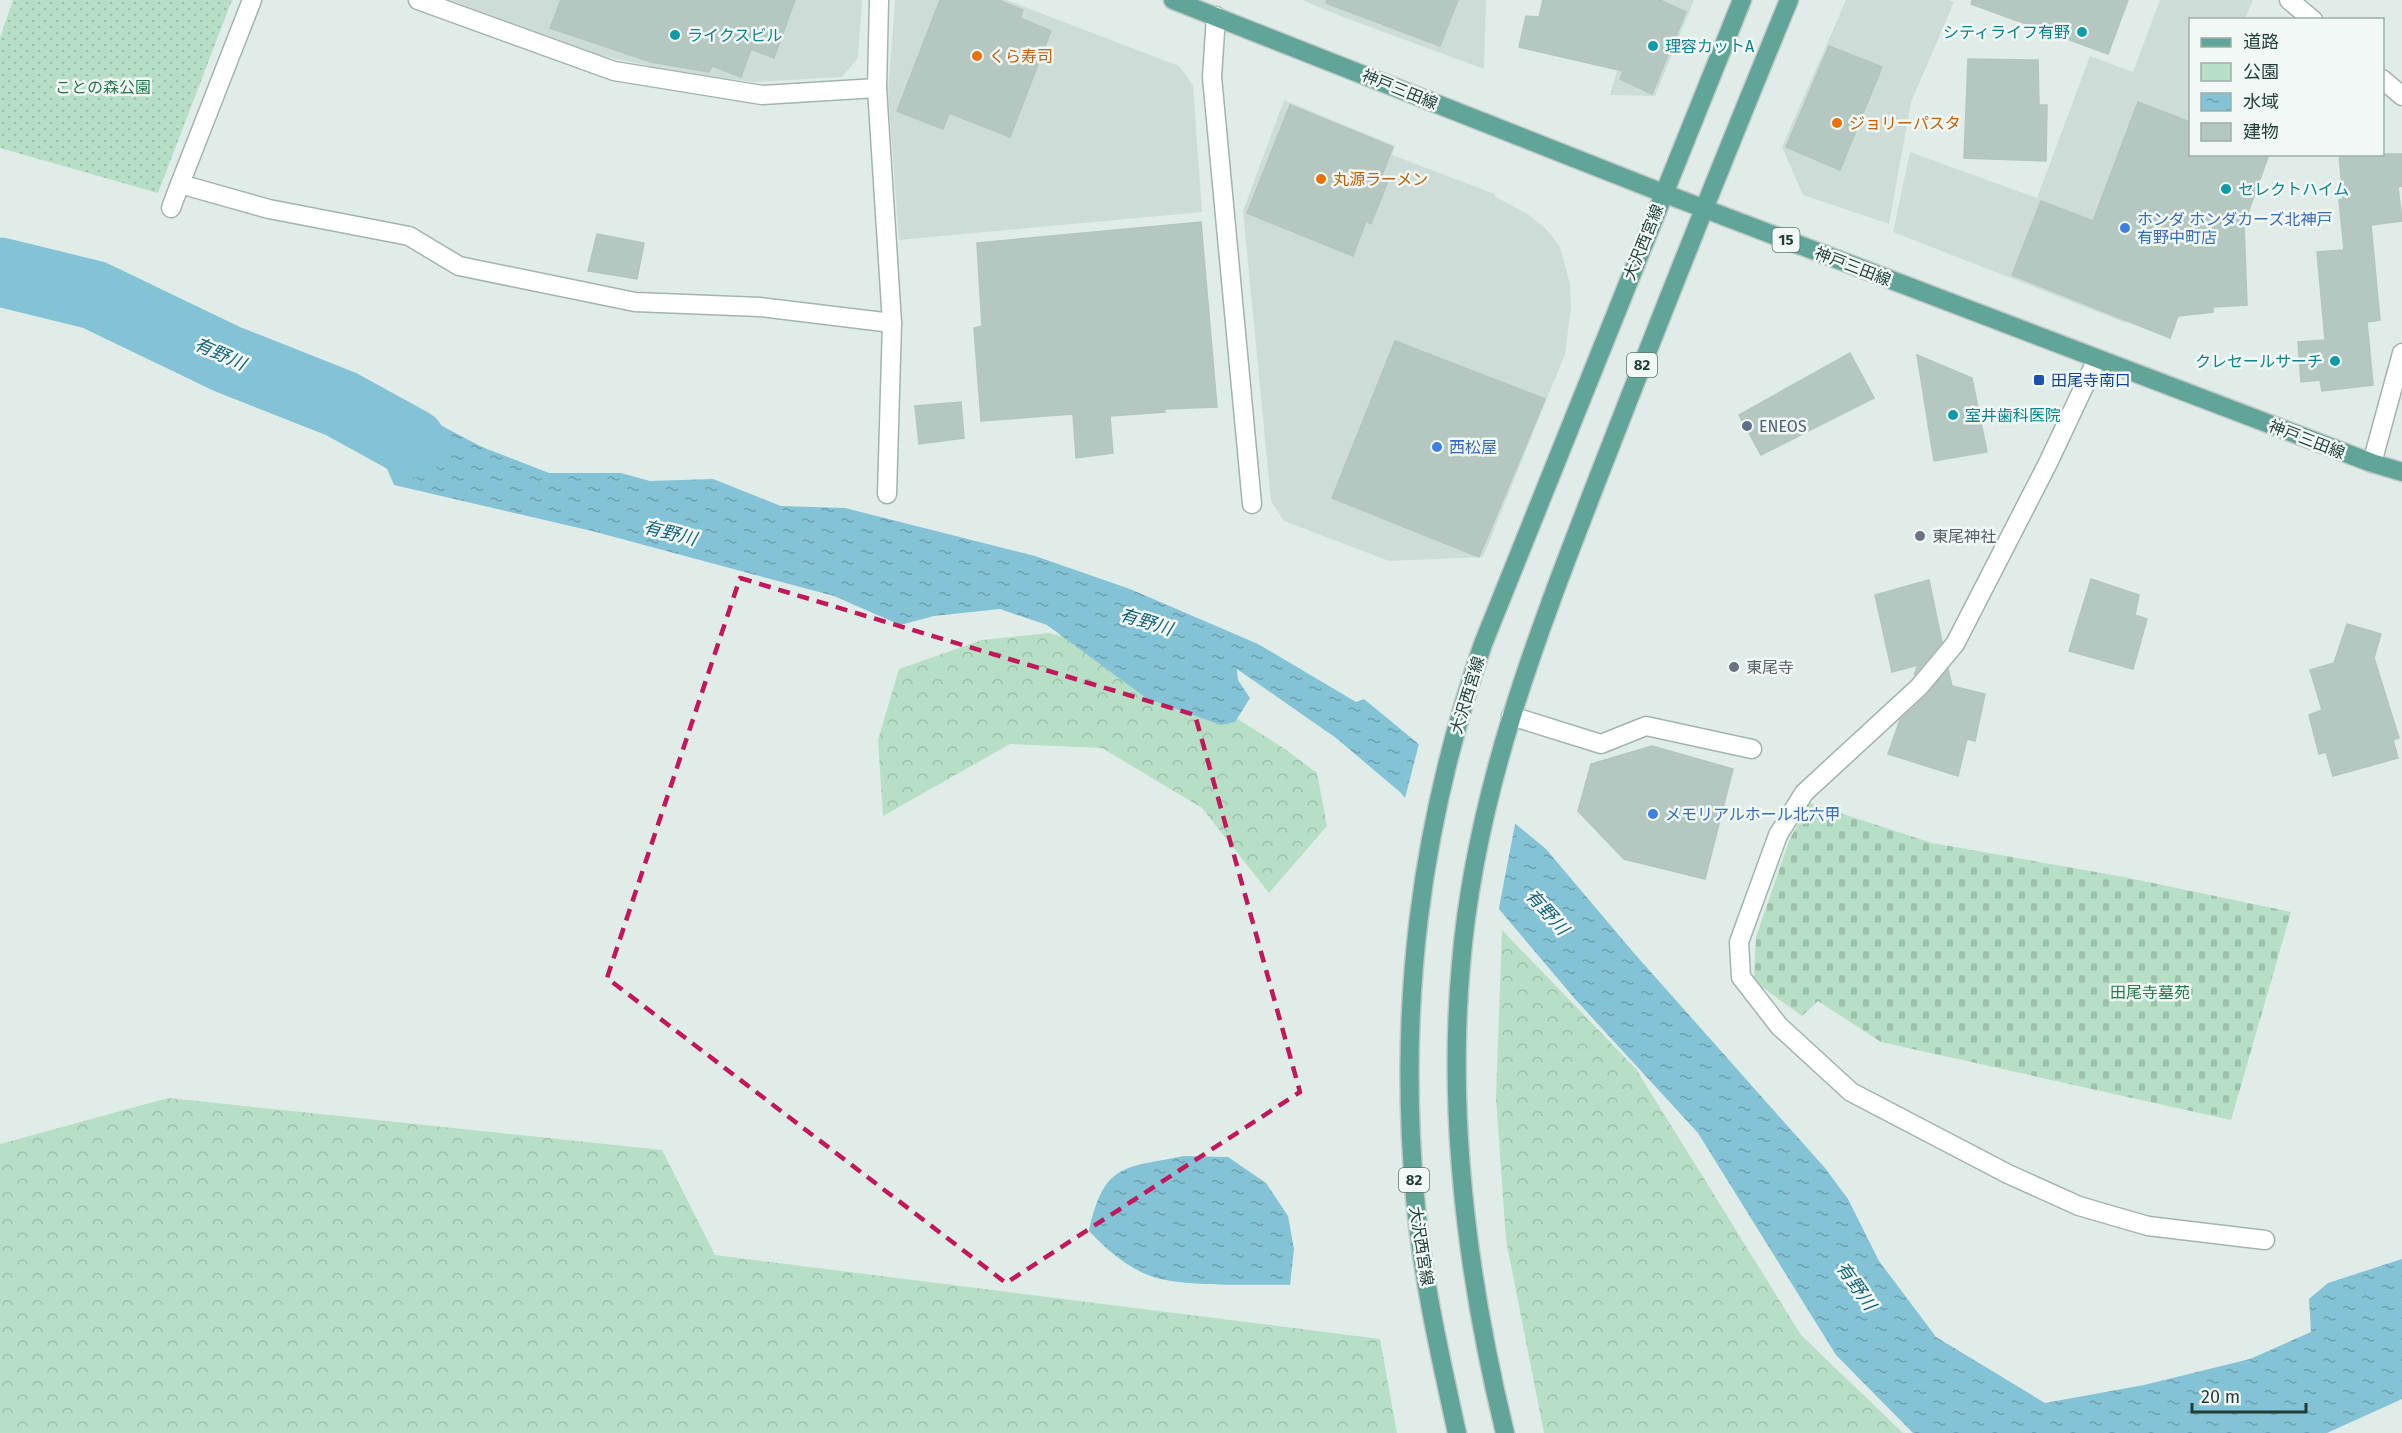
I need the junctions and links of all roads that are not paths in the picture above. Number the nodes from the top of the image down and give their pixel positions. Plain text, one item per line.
1 (252, 0) edge
2 (418, 0) edge
3 (879, 0) edge
4 (1173, 0) edge
5 (1743, 0) edge
6 (1790, 0) edge
7 (2289, 0) edge
8 (1216, 16) junction
9 (2311, 18) edge
10 (2384, 81) edge
11 (877, 88) junction
12 (2402, 96) edge
13 (180, 184) junction
14 (1663, 193) junction
15 (171, 208) dead end
16 (1703, 208) junction
17 (892, 323) junction
18 (2402, 353) edge
19 (2097, 359) junction
20 (2372, 464) junction
21 (2402, 472) edge
22 (886, 494) dead end
23 (1252, 504) dead end
24 (1511, 716) junction
25 (1752, 749) dead end
26 (2265, 1240) dead end
27 (1457, 1433) edge
28 (1505, 1433) edge

1 - 13 street
2 - 11 street
3 - 11 street
4 - 8 main road, 神戸三田線 / 15
5 - 14 main road, 大沢西宮線 / 82
6 - 16 main road, 82
7 - 9 street
8 - 14 main road, 神戸三田線 / 15
8 - 23 street
10 - 12 street
11 - 17 street
13 - 15 street
13 - 17 street
14 - 16 main road, 神戸三田線 / 15
14 - 27 main road, 大沢西宮線 / 82
16 - 19 main road, 神戸三田線 / 15
16 - 24 main road, 82
17 - 22 street
18 - 20 street
19 - 20 main road, 神戸三田線 / 15
19 - 26 street
20 - 21 main road, 神戸三田線 / 15
24 - 25 street
24 - 28 main road, 82

